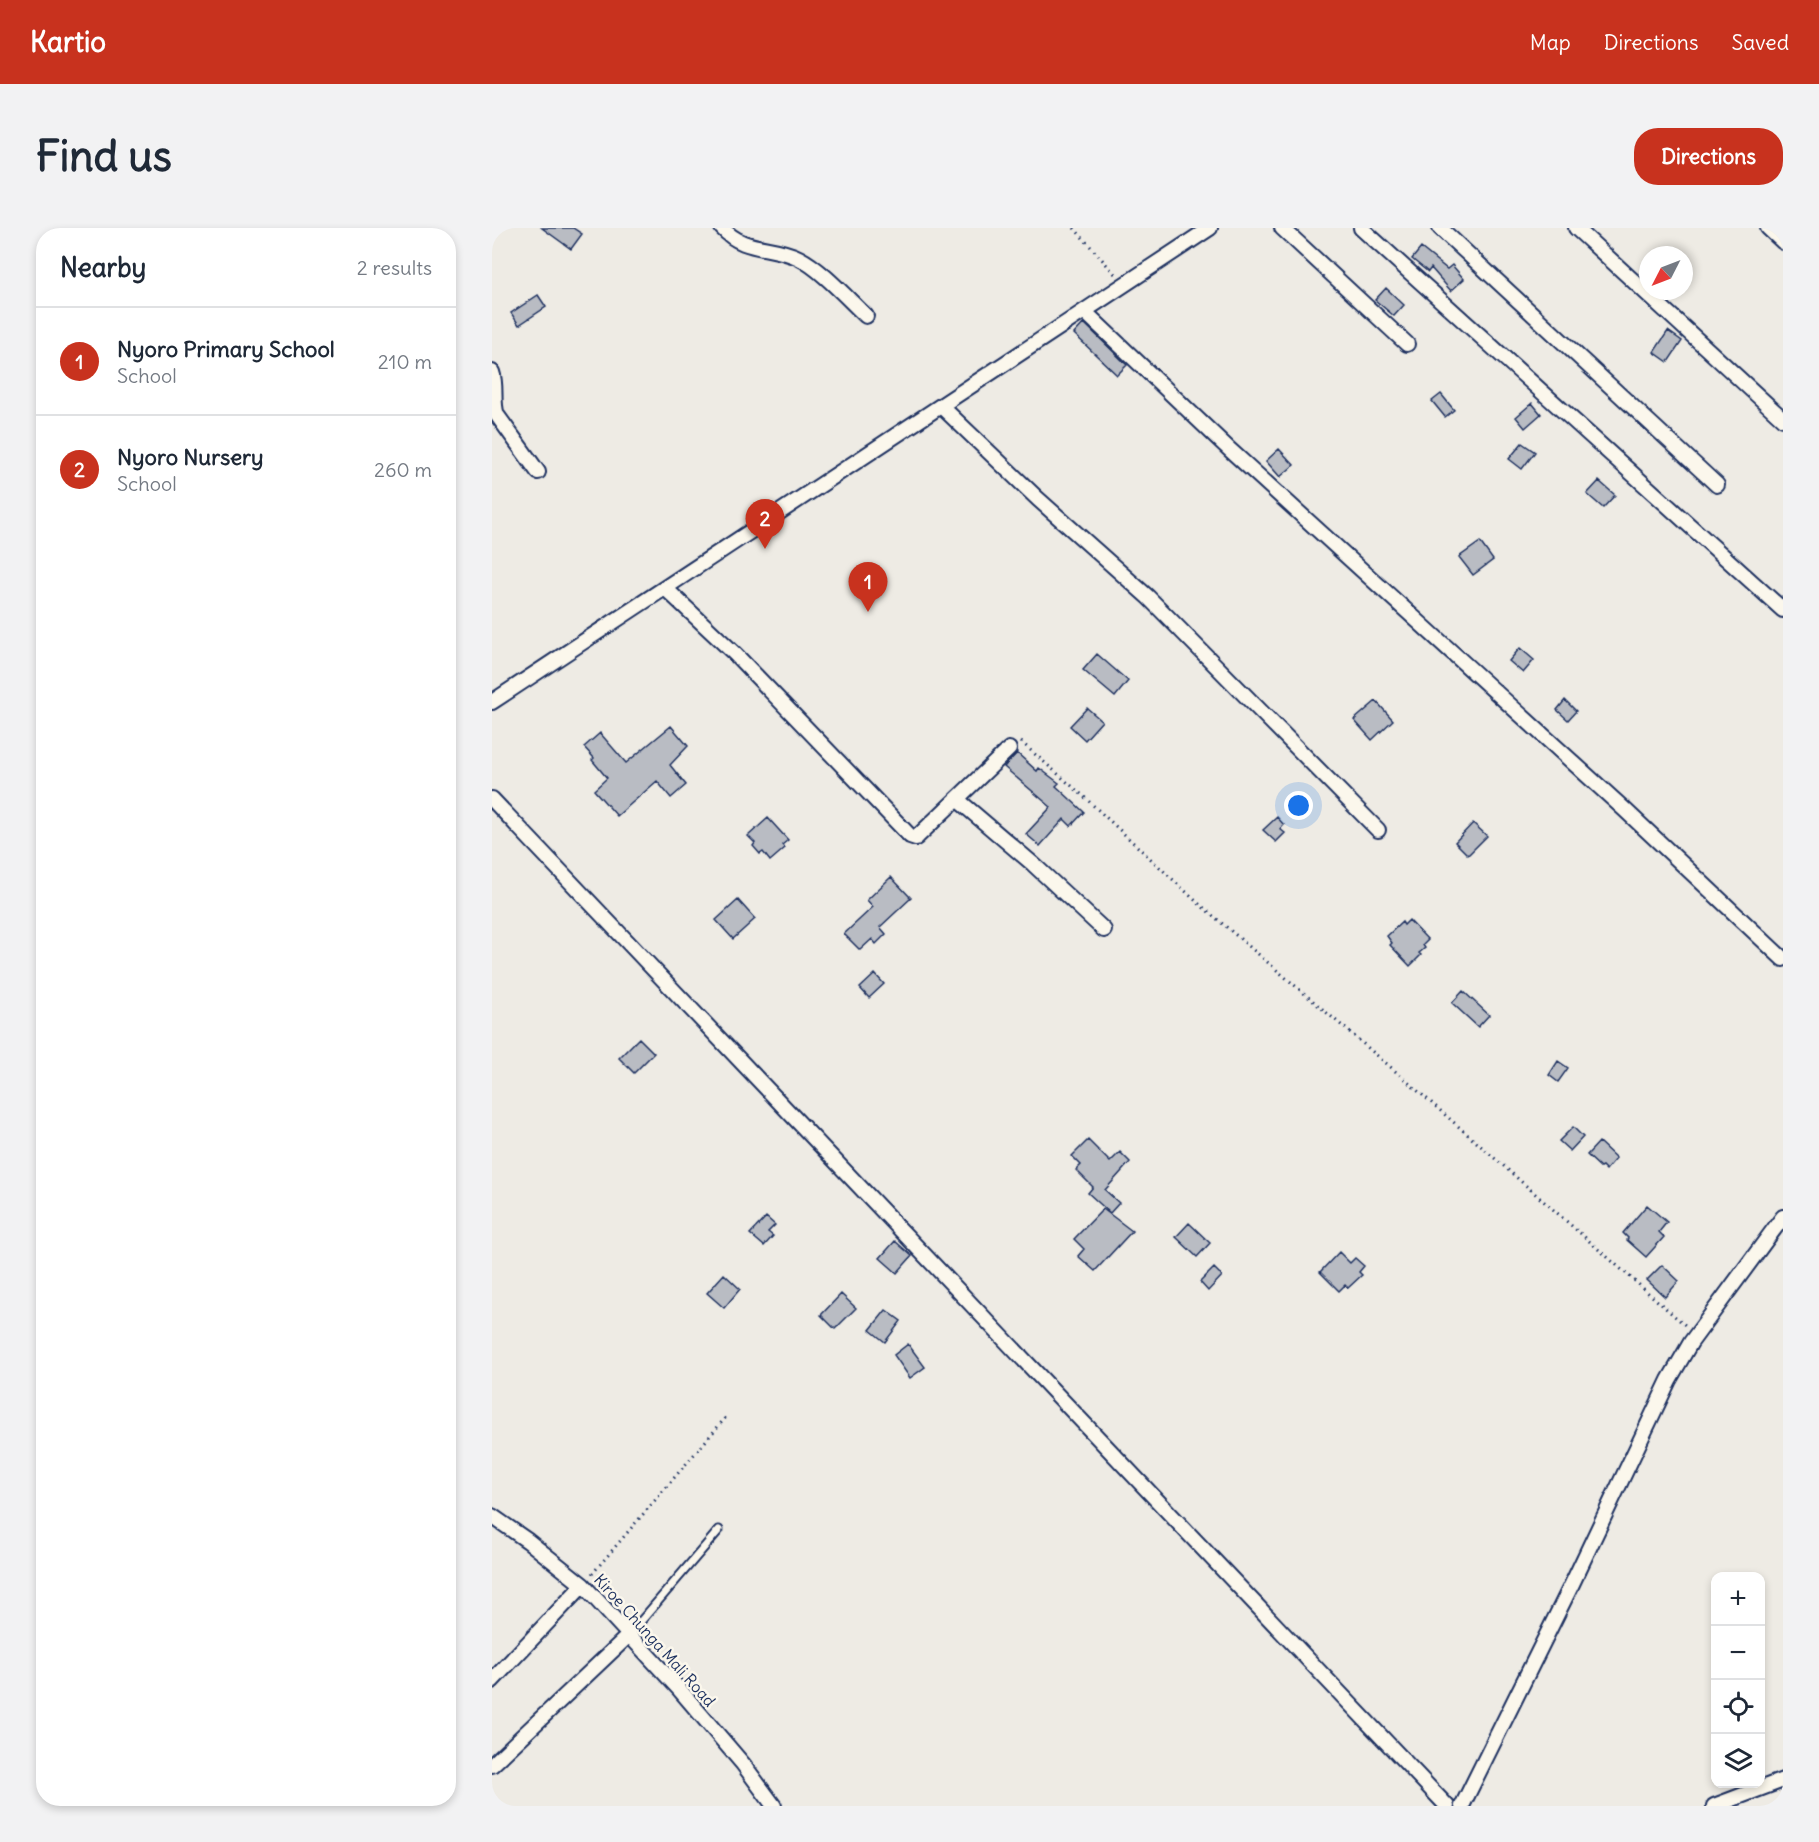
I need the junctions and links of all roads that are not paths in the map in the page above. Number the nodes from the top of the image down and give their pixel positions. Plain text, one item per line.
1 (722, 228) edge
2 (1210, 228) edge
3 (1282, 228) edge
4 (1361, 228) edge
5 (1440, 228) edge
6 (1576, 228) edge
7 (1768, 228) edge
8 (1783, 242) edge
9 (1084, 311) junction
10 (866, 316) dead end
11 (1407, 344) dead end
12 (492, 372) edge
13 (941, 406) junction
14 (1783, 419) edge
15 (538, 472) dead end
16 (1717, 485) dead end
17 (665, 588) junction
18 (1783, 610) edge
19 (492, 702) edge
20 (1009, 750) road end
21 (492, 799) edge
22 (957, 800) junction
23 (1378, 830) dead end
24 (1104, 930) dead end
25 (1783, 959) edge
26 (1783, 1217) edge
27 (492, 1516) edge
28 (719, 1530) dead end
29 (583, 1585) junction
30 (629, 1635) junction
31 (492, 1681) edge
32 (492, 1766) edge
33 (1783, 1780) edge
34 (774, 1806) edge
35 (1447, 1806) edge
36 (1462, 1806) edge
37 (1714, 1806) edge

1 - 10 street
2 - 9 street
3 - 11 street
4 - 18 street
5 - 16 street
6 - 14 street
7 - 8 street
9 - 13 street
9 - 25 street
12 - 15 street
13 - 17 street
13 - 23 street
17 - 19 street
17 - 22 street
20 - 22 street
21 - 35 street
22 - 24 street
26 - 36 street
27 - 29 street, Kiroe Chunga Mali Road
28 - 30 lane
29 - 30 street, Kiroe Chunga Mali Road
29 - 31 street
30 - 32 street
30 - 34 street, Kiroe Chunga Mali Road
33 - 37 street

